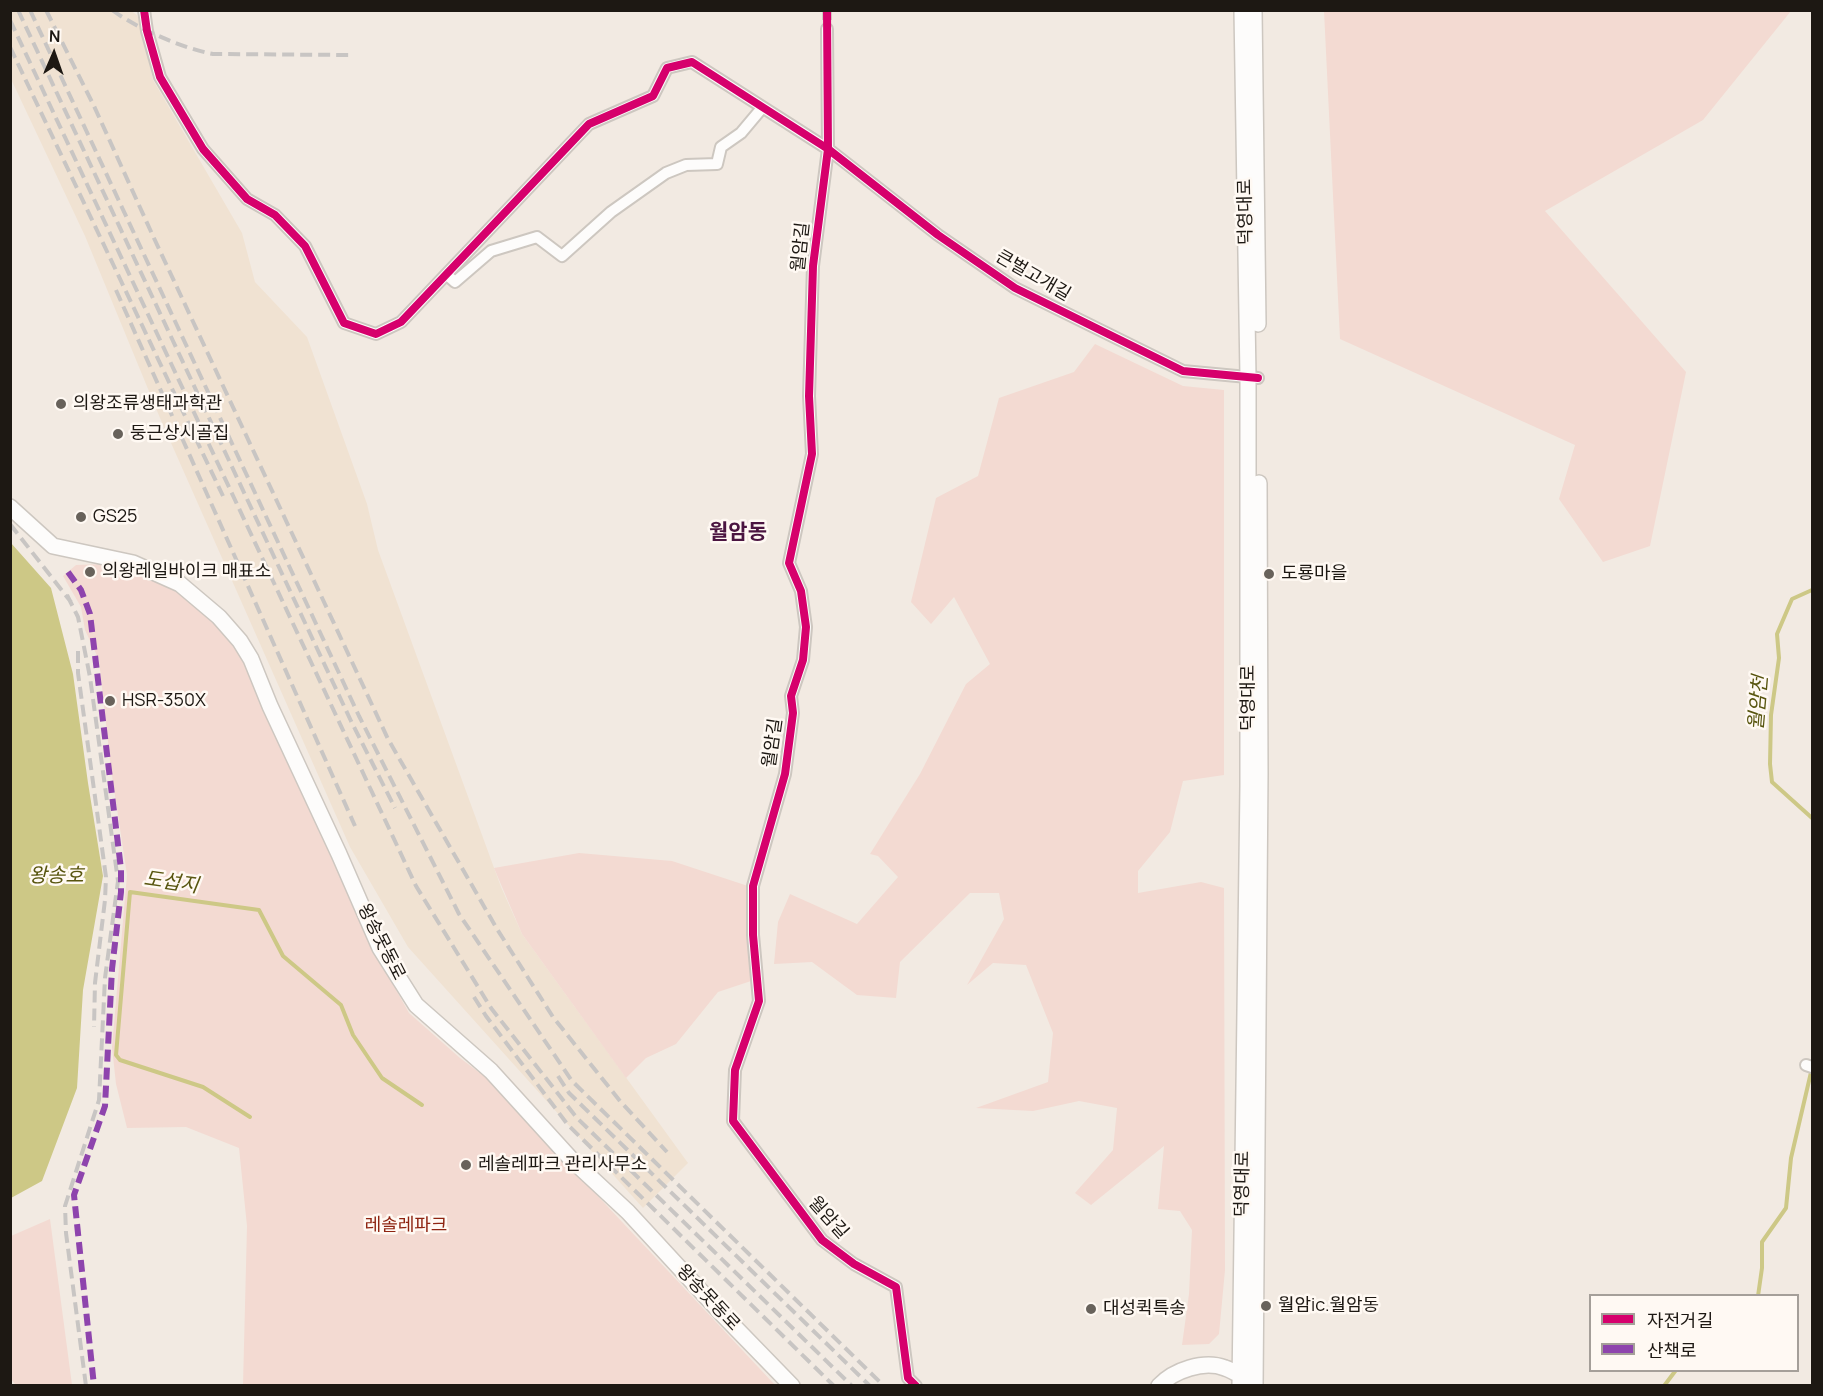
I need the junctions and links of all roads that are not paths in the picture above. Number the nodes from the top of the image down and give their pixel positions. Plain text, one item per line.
1 (144, 10) edge
2 (1242, 10) edge
3 (1254, 10) edge
4 (827, 28) tunnel mouth
5 (762, 108) junction
6 (828, 148) junction
7 (451, 278) junction
8 (1253, 377) junction
9 (10, 507) edge
10 (1247, 1383) edge
11 (792, 1386) edge
12 (916, 1386) edge
13 (1159, 1386) edge

1 - 7 street
2 - 8 street, 덕영대로
3 - 8 street, 덕영대로
4 - 6 street, 월암길
5 - 6 street, 큰벌고개길
5 - 7 street
5 - 7 street, 큰벌고개길
6 - 8 street, 큰벌고개길
6 - 12 street, 월암길
8 - 10 street, 덕영대로
9 - 11 street, 왕송못동로
10 - 13 street

